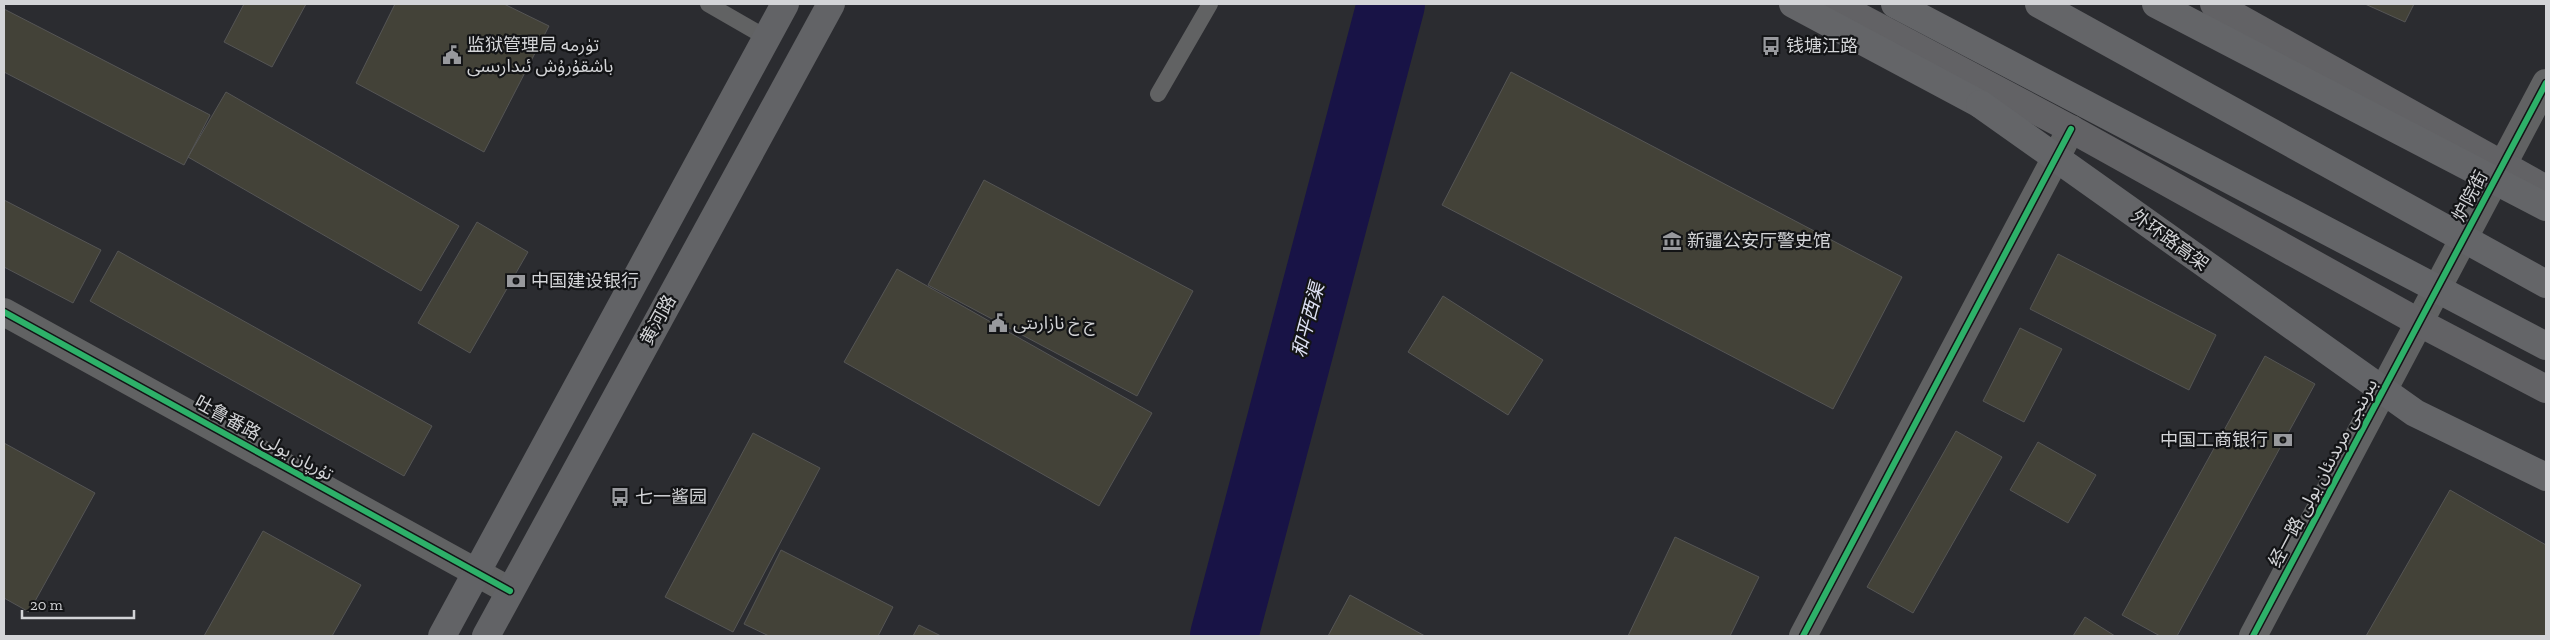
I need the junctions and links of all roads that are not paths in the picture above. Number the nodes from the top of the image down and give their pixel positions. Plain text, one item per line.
1 (708, 4) edge
2 (786, 4) edge
3 (831, 4) edge
4 (1210, 4) edge
5 (1793, 4) edge
6 (1836, 4) edge
7 (1895, 4) edge
8 (2039, 4) edge
9 (2156, 4) edge
10 (2214, 4) edge
11 (767, 38) junction
12 (2546, 83) edge
13 (1158, 94) dead end
14 (2070, 129) junction
15 (2503, 165) junction
16 (2546, 189) edge
17 (2546, 207) edge
18 (2546, 284) edge
19 (4, 312) edge
20 (2420, 323) junction
21 (2546, 346) edge
22 (2546, 389) edge
23 (2546, 477) edge
24 (476, 572) junction
25 (510, 591) junction
26 (442, 636) edge
27 (486, 636) edge
28 (1803, 636) edge
29 (2253, 636) edge

1 - 11 lane
2 - 11 main road
3 - 25 main road, 黄河路
4 - 13 lane
5 - 23 highway, 外环路高架, bridge
6 - 14 main road
7 - 21 highway, bridge
8 - 18 highway, bridge
9 - 17 highway, bridge
10 - 15 main road
11 - 24 main road
12 - 15 street, 炉院街
14 - 20 main road
14 - 28 street
15 - 16 main road
15 - 20 street, 炉院街
19 - 24 street, 吐鲁番路 تۇرپان يولى
20 - 22 main road
20 - 29 street, 经一路 بىرىنجى مرىدىئان يولى
24 - 25 street, 吐鲁番路 تۇرپان يولى
24 - 26 main road
25 - 27 main road, 黄河路

